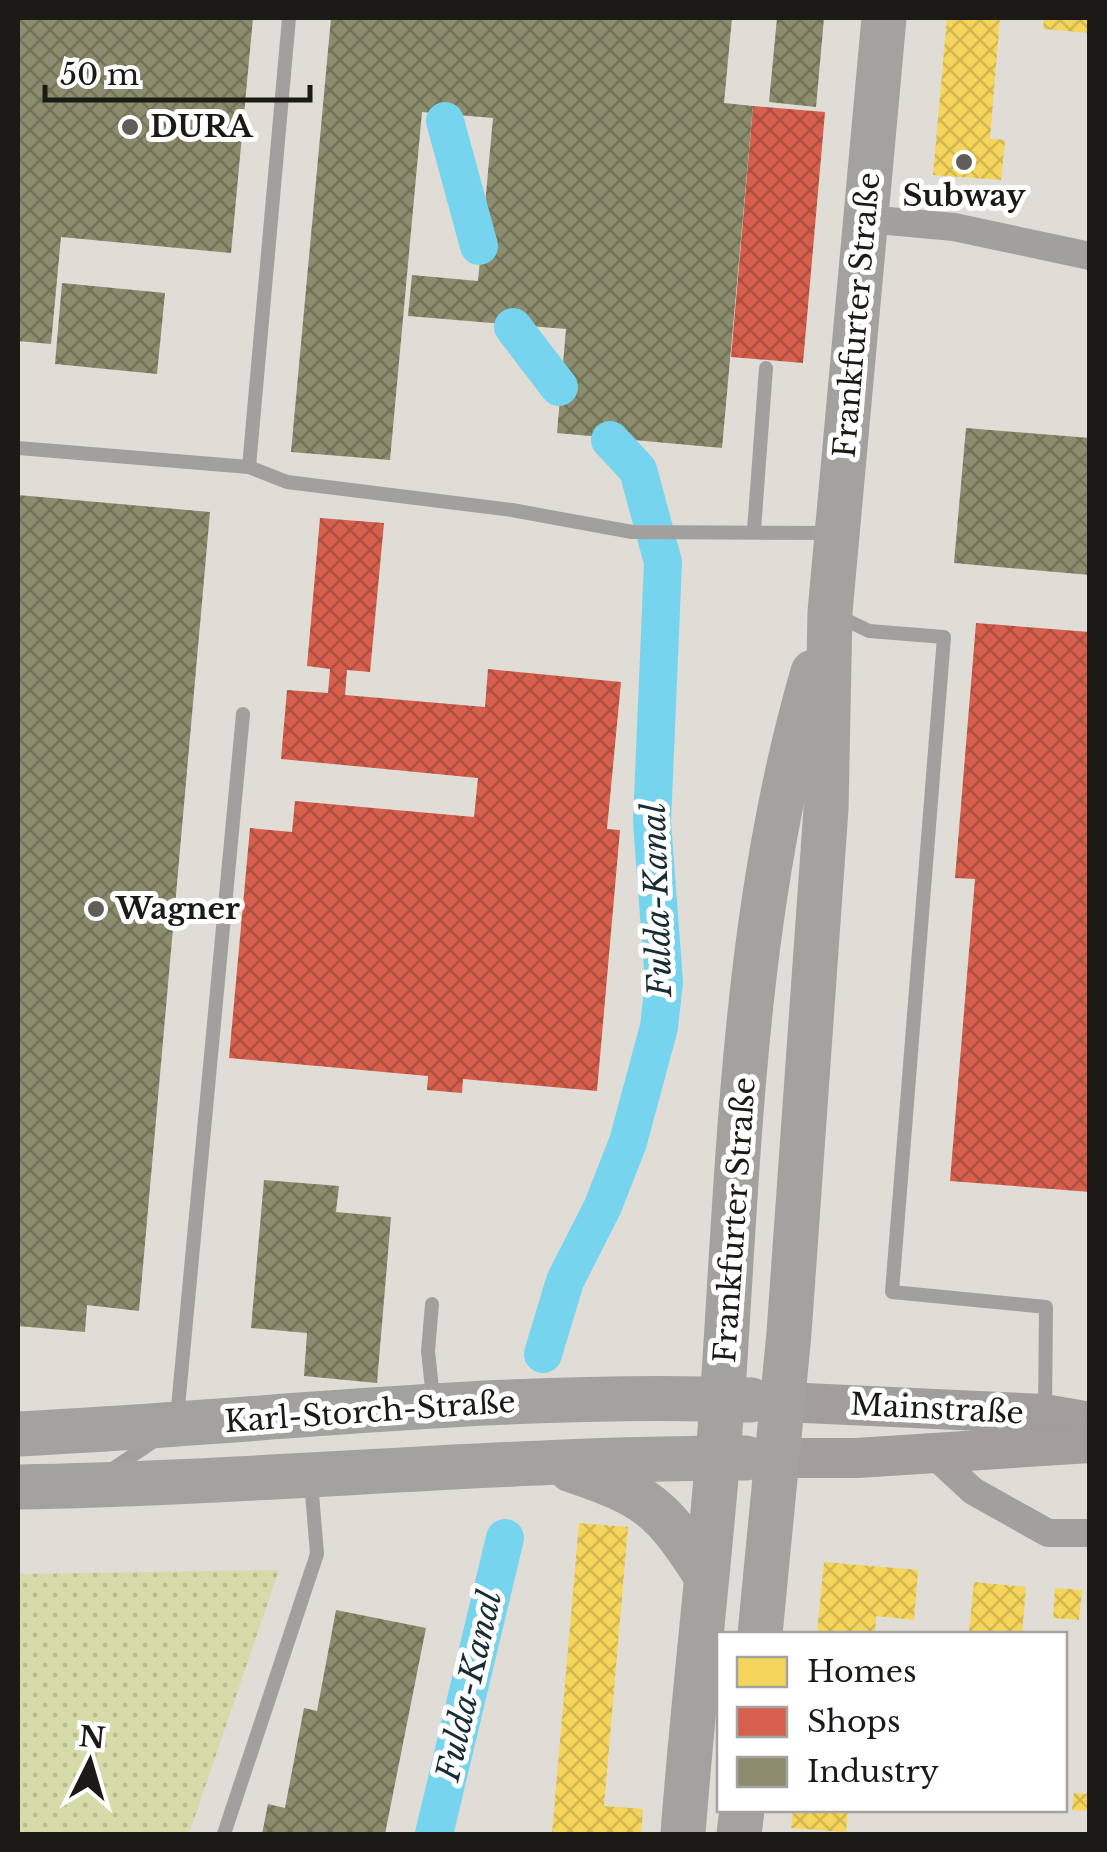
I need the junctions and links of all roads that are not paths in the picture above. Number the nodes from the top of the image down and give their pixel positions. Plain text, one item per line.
1 (289, 18) edge
2 (884, 18) edge
3 (866, 219) junction
4 (1090, 256) edge
5 (766, 368) dead end
6 (18, 448) edge
7 (249, 467) junction
8 (754, 530) junction
9 (837, 534) junction
10 (830, 612) junction
11 (244, 714) dead end
12 (432, 1304) dead end
13 (722, 1399) junction
14 (783, 1402) junction
15 (434, 1404) junction
16 (1044, 1414) junction
17 (1090, 1422) edge
18 (176, 1426) junction
19 (18, 1434) edge
20 (1090, 1443) edge
21 (933, 1454) junction
22 (718, 1458) junction
23 (778, 1458) junction
24 (545, 1462) junction
25 (311, 1475) junction
26 (86, 1486) junction
27 (18, 1487) edge
28 (1090, 1533) edge
29 (706, 1576) junction
30 (760, 1632) edge
31 (224, 1834) edge
32 (683, 1834) edge

1 - 7 lane
2 - 3 main road, Frankfurter Straße
3 - 4 street
3 - 9 main road, Frankfurter Straße
5 - 8 lane
6 - 7 lane
7 - 8 lane
8 - 9 lane
9 - 10 main road, Frankfurter Straße
10 - 13 main road, Frankfurter Straße
10 - 14 main road, Frankfurter Straße
10 - 16 lane
11 - 18 lane
12 - 15 lane
13 - 14 main road, Karl-Storch-Straße
13 - 15 main road, Karl-Storch-Straße
13 - 22 main road, Frankfurter Straße
14 - 16 main road, Mainstraße
14 - 23 main road, Frankfurter Straße
15 - 18 main road, Karl-Storch-Straße
16 - 17 main road, Mainstraße
18 - 19 main road, Karl-Storch-Straße
18 - 26 lane
20 - 21 main road, Mainstraße
21 - 23 main road, Mainstraße
21 - 28 street, Mainstraße
22 - 23 main road, Karl-Storch-Straße
22 - 24 main road, Karl-Storch-Straße
22 - 29 main road, Frankfurter Straße
23 - 30 main road, Frankfurter Straße
24 - 25 main road, Karl-Storch-Straße
24 - 29 main road
25 - 26 main road, Karl-Storch-Straße
25 - 31 lane
26 - 27 main road, Karl-Storch-Straße
29 - 32 main road, Frankfurter Straße

